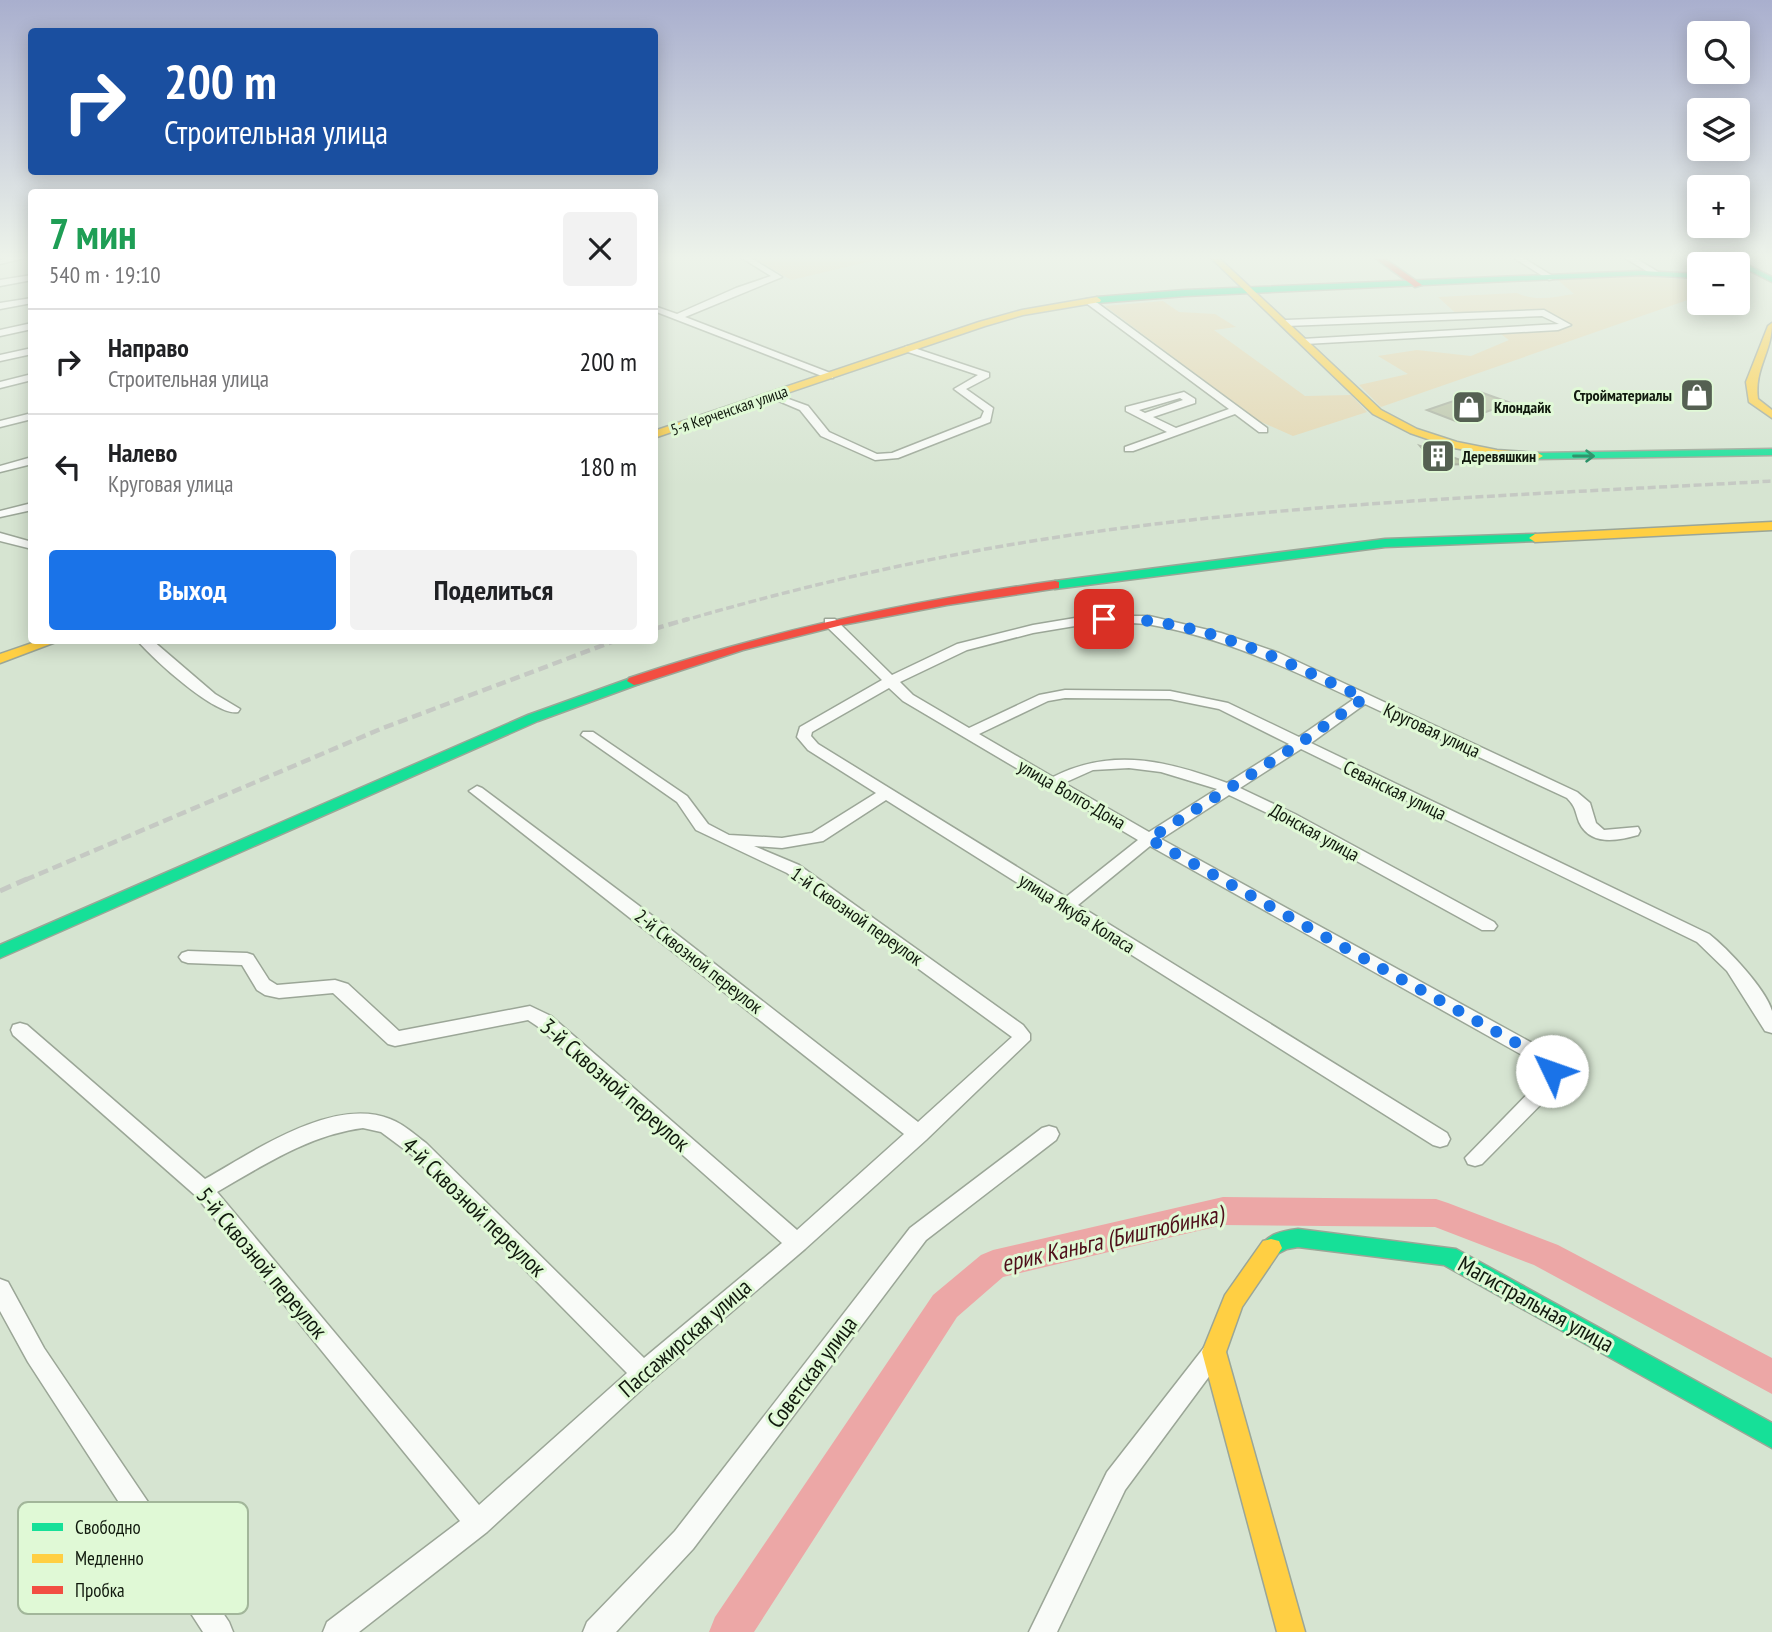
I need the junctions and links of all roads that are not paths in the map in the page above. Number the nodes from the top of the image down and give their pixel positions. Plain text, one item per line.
1 (722, 334) edge
2 (953, 334) edge
3 (1134, 334) edge
4 (1298, 334) edge
5 (1417, 334) edge
6 (1769, 334) edge
7 (1305, 341) junction
8 (908, 349) junction
9 (28, 352) edge
10 (0, 358) edge
11 (830, 376) junction
12 (28, 378) edge
13 (0, 385) edge
14 (772, 396) junction
15 (1237, 410) junction
16 (1772, 415) edge
17 (1145, 416) junction
18 (28, 417) edge
19 (0, 424) edge
20 (1264, 430) dead end
21 (1175, 432) junction
22 (658, 434) edge
23 (1129, 449) dead end
24 (1772, 452) edge
25 (28, 461) edge
26 (0, 469) edge
27 (28, 507) edge
28 (0, 514) edge
29 (1772, 526) edge
30 (0, 537) edge
31 (15, 541) junction
32 (28, 545) edge
33 (0, 548) edge
34 (830, 622) junction
35 (43, 644) edge
36 (148, 644) edge
37 (0, 659) edge
38 (889, 682) junction
39 (1364, 698) junction
40 (233, 709) dead end
41 (969, 733) junction
42 (588, 735) dead end
43 (1299, 744) junction
44 (1052, 783) junction
45 (1226, 790) junction
46 (477, 791) dead end
47 (886, 793) junction
48 (1632, 831) dead end
49 (720, 837) junction
50 (1149, 839) junction
51 (1066, 906) junction
52 (1488, 926) dead end
53 (0, 952) edge
54 (188, 957) dead end
55 (1772, 1026) edge
56 (20, 1030) dead end
57 (1021, 1034) joint
58 (919, 1134) junction
59 (1049, 1134) dead end
60 (1440, 1139) dead end
61 (1475, 1158) dead end
62 (203, 1190) junction
63 (797, 1243) junction
64 (0, 1289) edge
65 (1214, 1352) junction
66 (643, 1373) junction
67 (1772, 1436) edge
68 (133, 1502) edge
69 (478, 1523) junction
70 (207, 1614) edge
71 (219, 1632) edge
72 (337, 1632) edge
73 (597, 1632) edge
74 (1043, 1632) edge
75 (1291, 1632) edge

1 - 11 street
2 - 8 main road, 5-я Керченская улица
3 - 15 street
4 - 7 main road
5 - 7 street
6 - 16 main road
7 -> 24 main road
8 - 11 main road, 5-я Керченская улица
8 - 14 street
9 - 10 street
11 - 14 main road, 5-я Керченская улица
12 - 13 street
14 - 22 main road, 5-я Керченская улица
15 - 20 street
15 - 21 street
17 - 17 street
17 - 21 street
18 - 19 street
21 - 23 street
25 - 26 street
27 - 28 street
29 - 34 main road
30 - 31 street
31 - 32 street
31 - 33 street
34 - 38 street, улица Волго-Дона
34 - 53 main road
35 - 37 main road
36 - 40 street
38 - 39 street, Круговая улица
38 - 41 street, улица Волго-Дона
38 - 47 street, улица Якуба Коласа
39 - 43 street
39 - 48 street, Круговая улица
41 - 43 street, Севанская улица
41 - 44 street, улица Волго-Дона
42 - 49 street, 1-й Сквозной переулок
43 - 45 street
43 - 55 street, Севанская улица
44 - 45 street, Донская улица
44 - 50 street, улица Волго-Дона
45 - 50 street
45 - 52 street, Донская улица
46 - 58 street, 2-й Сквозной переулок
47 - 49 street
47 - 51 street, улица Якуба Коласа
49 - 57 street, 1-й Сквозной переулок
50 - 51 street
50 - 61 street, улица Волго-Дона
51 - 60 street, улица Якуба Коласа
54 - 63 street, 3-й Сквозной переулок
56 - 62 street, 5-й Сквозной переулок
57 - 58 street, Пассажирская улица
58 - 63 street, Пассажирская улица
59 - 73 street, Советская улица
62 - 66 street, 4-й Сквозной переулок
62 - 69 street, 5-й Сквозной переулок
63 - 66 street, Пассажирская улица
64 - 68 street
65 - 67 main road, Магистральная улица
65 - 74 street
65 - 75 main road
66 - 69 street, Пассажирская улица
69 - 72 street, Пассажирская улица
70 - 71 street

